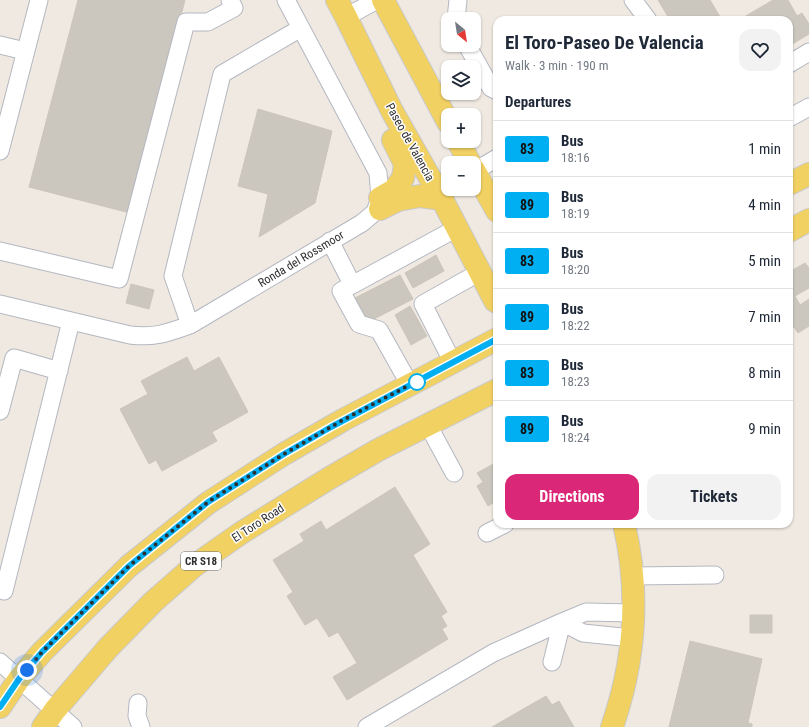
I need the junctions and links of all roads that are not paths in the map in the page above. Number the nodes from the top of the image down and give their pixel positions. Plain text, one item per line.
1 (38, 0) edge
2 (230, 0) edge
3 (286, 0) edge
4 (377, 0) edge
5 (383, 0) edge
6 (458, 0) edge
7 (633, 0) edge
8 (342, 9) edge
9 (457, 12) edge
10 (644, 16) edge
11 (301, 28) junction
12 (0, 45) edge
13 (25, 51) junction
14 (471, 52) edge
15 (809, 52) edge
16 (793, 62) edge
17 (378, 82) junction
18 (493, 89) edge
19 (809, 107) edge
20 (441, 109) edge
21 (793, 116) edge
22 (0, 151) edge
23 (493, 160) edge
24 (481, 166) edge
25 (809, 174) edge
26 (481, 182) edge
27 (793, 182) edge
28 (442, 199) junction
29 (493, 204) edge
30 (378, 205) junction
31 (809, 220) edge
32 (457, 228) junction
33 (793, 229) edge
34 (330, 241) junction
35 (0, 251) edge
36 (480, 272) junction
37 (352, 284) junction
38 (493, 297) edge
39 (0, 304) edge
40 (71, 321) junction
41 (190, 324) junction
42 (493, 341) edge
43 (453, 363) junction
44 (59, 371) junction
45 (410, 385) junction
46 (493, 392) edge
47 (0, 411) edge
48 (428, 425) junction
49 (454, 473) dead end
50 (497, 528) edge
51 (625, 528) edge
52 (487, 533) dead end
53 (715, 575) dead end
54 (632, 576) junction
55 (4, 591) dead end
56 (633, 613) junction
57 (562, 622) junction
58 (632, 638) junction
59 (0, 662) edge
60 (552, 662) dead end
61 (19, 679) junction
62 (138, 703) dead end
63 (0, 707) edge
64 (49, 719) edge
65 (73, 727) edge
66 (141, 727) edge
67 (367, 727) edge
68 (612, 727) edge

1 - 13 street
2 - 35 street
3 - 11 street
4 - 8 street
5 - 20 main road
6 - 9 street
7 - 10 street
8 - 17 main road, Paseo de Valencia
11 - 30 street
11 - 41 street
12 - 13 street
13 - 22 street
14 - 18 street
15 - 16 street
17 - 28 main road, Paseo de Valencia
17 - 30 main road
19 - 21 street
23 - 24 street
25 - 27 main road
26 - 29 main road
28 - 30 main road
28 - 32 main road, Paseo de Valencia
30 - 34 street, Ronda del Rossmoor
31 - 33 main road
32 - 36 main road, Paseo de Valencia
32 - 37 street
34 - 37 street
34 - 41 street, Ronda del Rossmoor
36 - 38 main road, Paseo de Valencia
36 - 43 street
37 - 45 street
39 - 40 street, Ronda del Rossmoor
40 - 41 street, Ronda del Rossmoor
40 - 44 street
42 - 43 main road
43 - 45 main road
44 - 47 street
44 - 55 street
45 - 61 main road
46 - 48 main road, El Toro Road / CR S18
48 - 49 street
48 - 64 main road, El Toro Road / CR S18
50 - 52 street
51 - 54 main road
53 - 54 street
54 - 56 main road
56 - 57 street
56 - 58 main road
57 - 58 street
57 - 60 street
57 - 67 street
58 - 68 main road
59 - 61 street
61 - 63 main road
61 - 64 street
62 - 66 street
64 - 65 street

